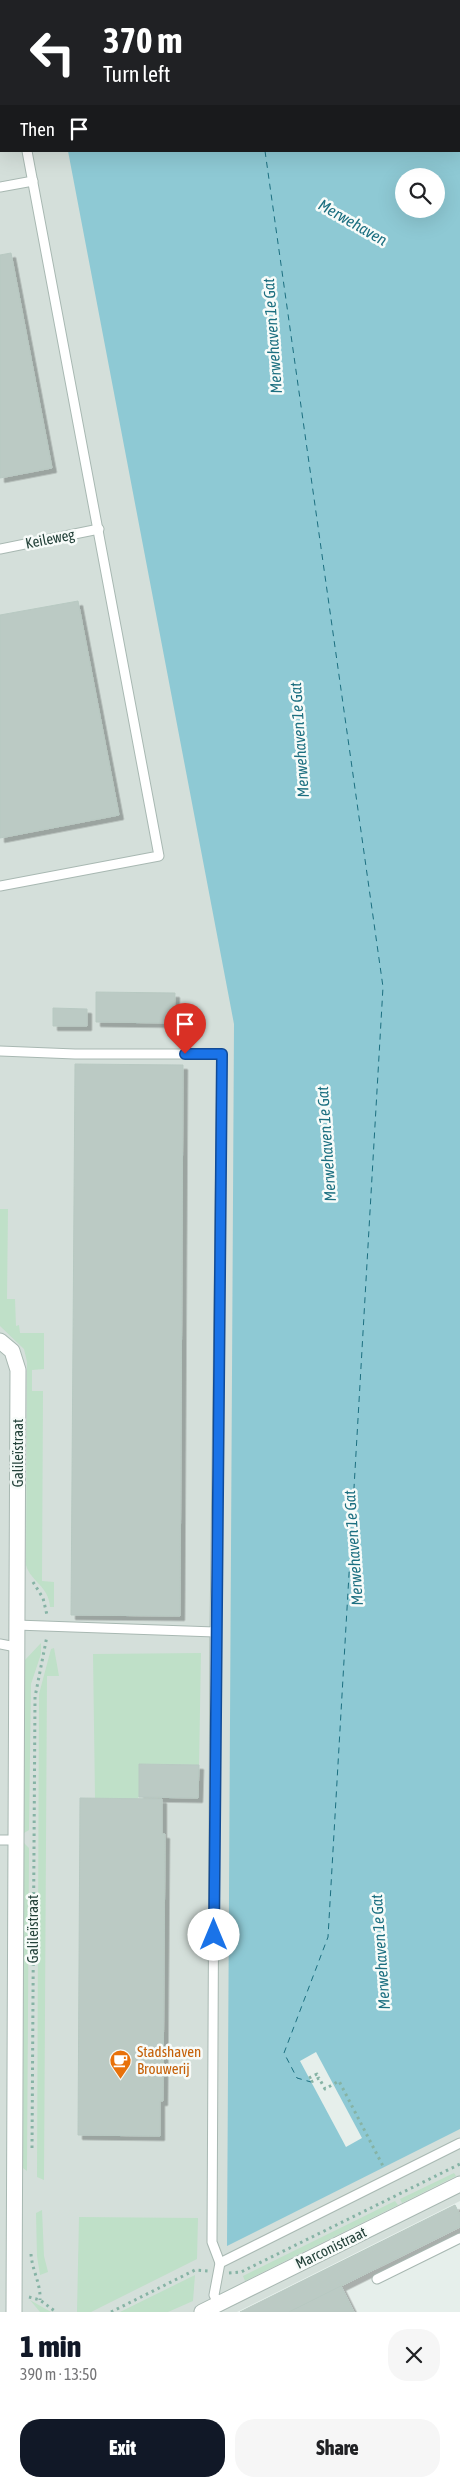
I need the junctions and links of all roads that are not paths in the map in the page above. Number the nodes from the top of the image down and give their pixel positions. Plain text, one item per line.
1 (27, 152) edge
2 (33, 181) junction
3 (0, 187) edge
4 (99, 529) junction
5 (0, 549) edge
6 (0, 886) edge
7 (0, 1051) edge
8 (0, 1341) edge
9 (16, 1625) junction
10 (216, 1632) junction
11 (0, 1644) edge
12 (16, 1647) junction
13 (7, 1840) edge
14 (460, 2143) edge
15 (460, 2184) edge
16 (460, 2238) edge
17 (220, 2267) junction
18 (377, 2279) dead end
19 (218, 2304) junction
20 (14, 2312) edge
21 (202, 2312) edge

1 - 2 lane
2 - 3 lane
2 - 4 lane
4 - 5 lane, Keileweg
4 - 6 lane
7 - 10 lane
8 - 9 street, Galileïstraat
9 - 10 lane
9 - 12 street, Galileïstraat
10 - 17 lane
11 - 12 lane
12 - 13 street, Galileïstraat
13 - 20 street, Galileïstraat
14 - 17 lane
15 - 19 street, Marconistraat
16 - 18 lane
17 - 19 lane
19 - 21 street, Marconistraat

